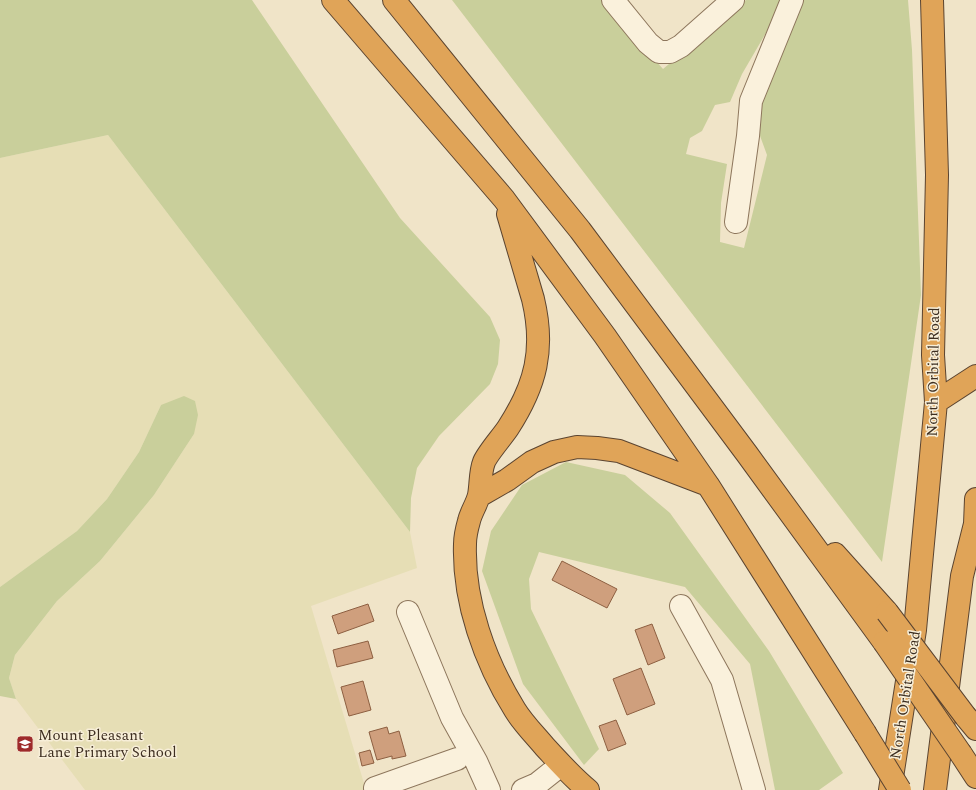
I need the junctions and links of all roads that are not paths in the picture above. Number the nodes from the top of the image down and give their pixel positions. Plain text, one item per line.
1 (333, 0) edge
2 (394, 0) edge
3 (733, 0) edge
4 (792, 0) edge
5 (932, 0) edge
6 (621, 3) edge
7 (504, 200) junction
8 (736, 222) dead end
9 (976, 376) edge
10 (936, 402) junction
11 (747, 454) junction
12 (708, 485) junction
13 (478, 496) junction
14 (976, 499) edge
15 (976, 524) edge
16 (681, 606) dead end
17 (408, 612) dead end
18 (971, 723) edge
19 (457, 759) dead end
20 (561, 765) junction
21 (976, 777) edge
22 (376, 790) edge
23 (489, 790) edge
24 (523, 790) edge
25 (588, 790) edge
26 (754, 790) edge
27 (890, 790) edge
28 (900, 790) edge
29 (935, 790) edge

1 - 7 highway
2 - 11 highway
3 - 6 street
4 - 8 street
5 - 10 highway, North Orbital Road
7 - 12 highway
7 - 13 highway
9 - 10 highway
10 - 27 highway, North Orbital Road
11 - 18 highway, bridge
11 - 21 highway, bridge
12 - 13 highway
12 - 28 highway, bridge
13 - 20 highway
14 - 15 highway
15 - 29 highway
16 - 26 street
17 - 23 street
19 - 22 street
20 - 24 street
20 - 25 highway

